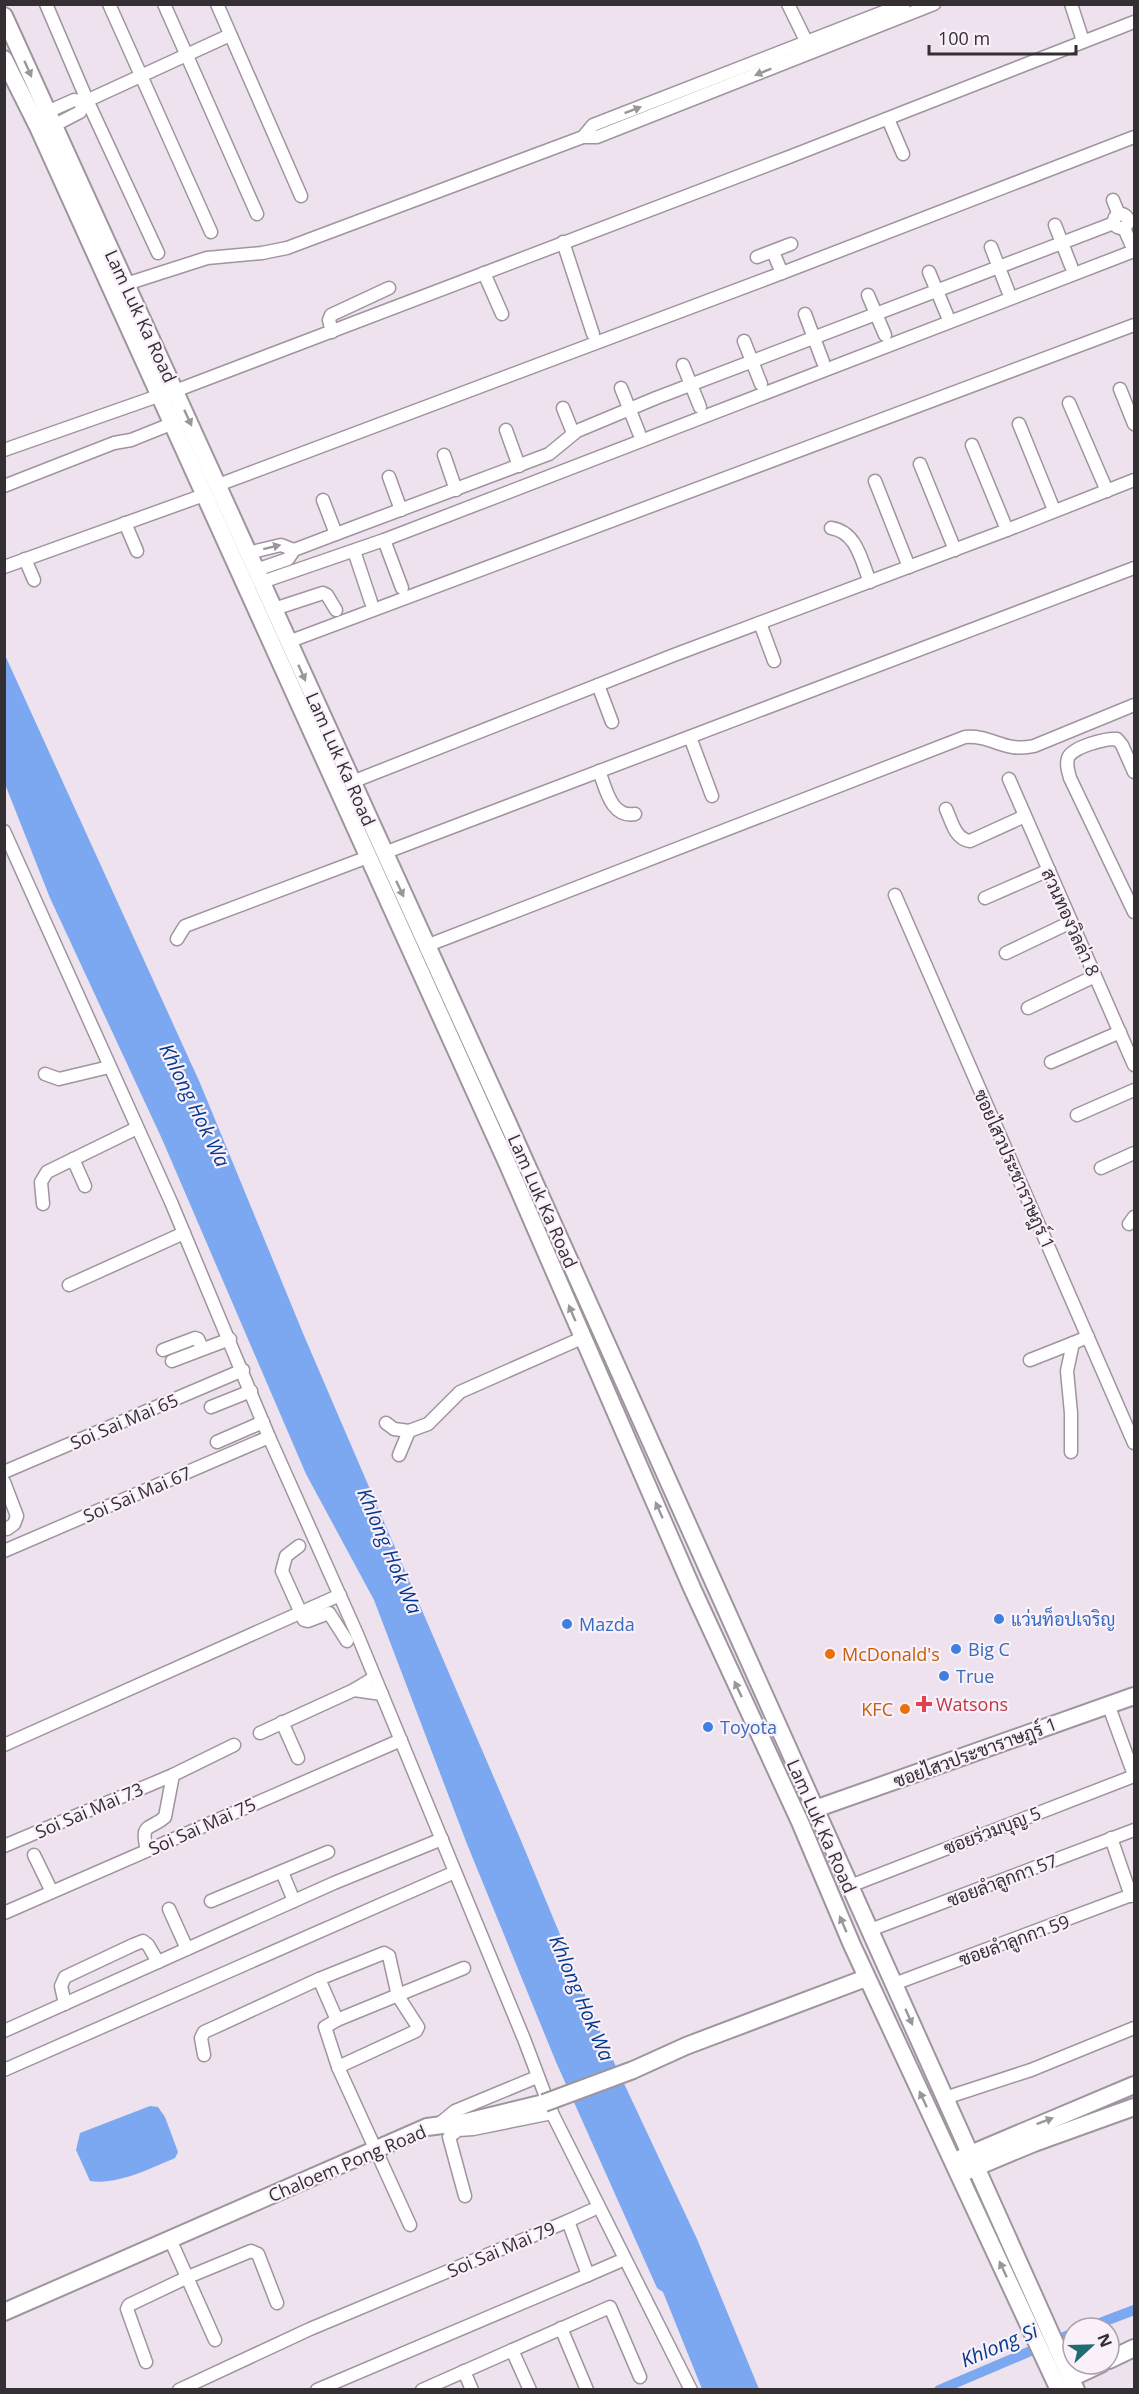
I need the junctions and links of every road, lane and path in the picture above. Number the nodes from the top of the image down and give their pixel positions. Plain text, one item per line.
1 (46, 4) edge
2 (109, 4) edge
3 (164, 4) edge
4 (217, 4) edge
5 (788, 4) edge
6 (904, 4) edge
7 (934, 4) edge
8 (1071, 4) edge
9 (4, 16) edge
10 (1134, 22) edge
11 (230, 35) junction
12 (1083, 41) junction
13 (809, 48) junction
14 (185, 56) junction
15 (4, 59) edge
16 (140, 76) junction
17 (86, 101) junction
18 (50, 119) junction
19 (888, 119) junction
20 (1134, 137) edge
21 (903, 154) dead end
22 (301, 196) dead end
23 (1113, 200) dead end
24 (257, 214) dead end
25 (1124, 220) edge
26 (1055, 225) dead end
27 (211, 232) dead end
28 (563, 242) junction
29 (791, 244) dead end
30 (1062, 244) junction
31 (991, 247) dead end
32 (1133, 248) edge
33 (773, 252) junction
34 (158, 253) dead end
35 (757, 257) dead end
36 (1071, 266) dead end
37 (1000, 268) junction
38 (484, 273) junction
39 (782, 273) junction
40 (929, 273) dead end
41 (126, 284) junction
42 (389, 288) dead end
43 (1008, 291) dead end
44 (936, 292) junction
45 (868, 295) dead end
46 (502, 314) dead end
47 (805, 314) dead end
48 (876, 314) junction
49 (947, 315) dead end
50 (1134, 325) edge
51 (332, 332) junction
52 (593, 334) dead end
53 (885, 335) dead end
54 (814, 337) junction
55 (744, 341) dead end
56 (752, 361) junction
57 (823, 362) dead end
58 (683, 365) dead end
59 (761, 384) dead end
60 (691, 385) junction
61 (621, 388) dead end
62 (1120, 389) dead end
63 (175, 391) junction
64 (158, 396) junction
65 (1069, 403) dead end
66 (700, 407) dead end
67 (563, 408) dead end
68 (629, 409) junction
69 (171, 424) junction
70 (1019, 424) dead end
71 (1134, 424) edge
72 (506, 430) dead end
73 (639, 433) dead end
74 (573, 434) junction
75 (972, 445) dead end
76 (4, 450) edge
77 (444, 455) dead end
78 (920, 464) dead end
79 (519, 466) junction
80 (388, 477) dead end
81 (1134, 480) edge
82 (875, 481) dead end
83 (218, 485) junction
84 (4, 486) edge
85 (456, 490) junction
86 (1107, 491) junction
87 (204, 495) junction
88 (323, 500) dead end
89 (401, 510) junction
90 (1054, 510) junction
91 (125, 523) junction
92 (831, 528) dead end
93 (1007, 530) junction
94 (336, 534) junction
95 (384, 540) junction
96 (294, 550) junction
97 (955, 550) junction
98 (137, 551) dead end
99 (354, 551) junction
100 (248, 553) junction
101 (26, 559) junction
102 (4, 567) edge
103 (909, 567) junction
104 (1134, 568) edge
105 (259, 576) junction
106 (34, 580) dead end
107 (870, 582) junction
108 (402, 588) dead end
109 (371, 602) dead end
110 (273, 609) junction
111 (336, 610) dead end
112 (760, 622) junction
113 (288, 642) junction
114 (774, 661) dead end
115 (598, 685) junction
116 (1134, 705) edge
117 (612, 722) dead end
118 (690, 737) junction
119 (599, 771) junction
120 (1134, 772) edge
121 (1009, 779) dead end
122 (352, 782) junction
123 (712, 796) dead end
124 (946, 809) dead end
125 (635, 814) dead end
126 (1025, 816) junction
127 (4, 831) edge
128 (376, 855) junction
129 (1048, 870) junction
130 (895, 894) dead end
131 (985, 898) dead end
132 (1133, 906) edge
133 (1071, 922) junction
134 (177, 939) dead end
135 (426, 946) junction
136 (1006, 953) dead end
137 (1095, 976) junction
138 (1028, 1008) dead end
139 (1120, 1032) junction
140 (1052, 1062) dead end
141 (1134, 1065) edge
142 (109, 1066) junction
143 (45, 1074) dead end
144 (1134, 1090) edge
145 (1077, 1115) dead end
146 (137, 1128) junction
147 (1134, 1153) edge
148 (73, 1160) junction
149 (1101, 1168) dead end
150 (85, 1186) dead end
151 (43, 1204) dead end
152 (184, 1233) junction
153 (69, 1285) dead end
154 (1088, 1337) junction
155 (582, 1338) junction
156 (230, 1339) junction
157 (1073, 1343) junction
158 (202, 1348) junction
159 (163, 1350) dead end
160 (1030, 1360) dead end
161 (172, 1361) dead end
162 (243, 1370) junction
163 (251, 1391) junction
164 (211, 1407) dead end
165 (263, 1422) junction
166 (386, 1423) dead end
167 (409, 1431) junction
168 (269, 1437) junction
169 (217, 1442) dead end
170 (1134, 1443) edge
171 (1071, 1452) dead end
172 (399, 1455) dead end
173 (4, 1472) edge
174 (4, 1482) edge
175 (7, 1529) dead end
176 (299, 1546) dead end
177 (4, 1551) edge
178 (340, 1595) junction
179 (300, 1613) junction
180 (347, 1641) dead end
181 (374, 1678) junction
182 (354, 1690) junction
183 (382, 1694) junction
184 (1134, 1696) edge
185 (1108, 1704) junction
186 (282, 1722) junction
187 (260, 1733) dead end
188 (401, 1740) junction
189 (4, 1744) edge
190 (234, 1745) dead end
191 (298, 1758) dead end
192 (173, 1776) junction
193 (1134, 1776) edge
194 (815, 1809) junction
195 (1134, 1830) edge
196 (442, 1839) junction
197 (1111, 1839) junction
198 (4, 1846) edge
199 (147, 1851) junction
200 (328, 1852) dead end
201 (34, 1855) dead end
202 (282, 1872) junction
203 (455, 1872) junction
204 (850, 1886) junction
205 (52, 1892) junction
206 (1133, 1895) edge
207 (211, 1901) dead end
208 (294, 1901) junction
209 (169, 1909) dead end
210 (4, 1913) edge
211 (870, 1930) junction
212 (187, 1949) junction
213 (158, 1962) junction
214 (464, 1968) dead end
215 (867, 1978) junction
216 (319, 1979) junction
217 (894, 1984) junction
218 (398, 1996) junction
219 (65, 2004) junction
220 (338, 2020) junction
221 (1134, 2028) edge
222 (4, 2031) edge
223 (204, 2055) dead end
224 (338, 2067) junction
225 (4, 2070) edge
226 (537, 2077) junction
227 (1134, 2085) edge
228 (945, 2098) junction
229 (1134, 2107) edge
230 (548, 2108) junction
231 (432, 2126) junction
232 (958, 2126) junction
233 (458, 2130) junction
234 (374, 2150) junction
235 (993, 2152) junction
236 (955, 2168) junction
237 (976, 2168) junction
238 (465, 2196) dead end
239 (591, 2210) dead end
240 (568, 2221) junction
241 (410, 2225) dead end
242 (170, 2239) junction
243 (618, 2262) dead end
244 (588, 2275) junction
245 (188, 2277) junction
246 (277, 2303) dead end
247 (4, 2312) edge
248 (1035, 2319) junction
249 (561, 2328) junction
250 (215, 2340) dead end
251 (512, 2350) junction
252 (146, 2362) dead end
253 (464, 2371) junction
254 (640, 2377) dead end
255 (1064, 2379) edge
256 (179, 2390) edge
257 (317, 2390) edge
258 (422, 2390) edge
259 (472, 2390) edge
260 (530, 2390) edge
261 (587, 2390) edge
262 (691, 2390) edge

1 - 17 street
2 - 16 street
3 - 14 street
4 - 11 street
5 - 13 street
6 - 13 street
7 - 13 street
8 - 12 street
9 -> 18 main road, Lam Luk Ka Road
10 - 12 street
11 - 14 street
11 - 22 street
12 - 19 street
13 - 41 street
14 - 16 street
14 - 24 street
15 - 64 main road, Lam Luk Ka Road
16 - 17 street
16 - 27 street
17 - 18 street
17 - 34 street
18 - 41 main road, Lam Luk Ka Road
19 - 21 street
19 - 28 street
20 - 39 street
23 - 25 street
25 - 30 street
25 - 32 street
26 - 30 street
28 - 38 street
28 - 52 street
29 - 33 street
30 - 36 street
30 - 37 street
31 - 37 street
32 - 95 street
33 - 35 street
33 - 39 street
37 - 43 street
37 - 44 street
38 - 46 street
38 - 51 street
39 - 83 street
40 - 44 street
41 - 63 main road, Lam Luk Ka Road
42 - 51 street
44 - 48 street
44 - 49 street
45 - 48 street
47 - 54 street
48 - 53 street
48 - 54 street
50 - 113 street
51 - 63 street
54 - 56 street
54 - 57 street
55 - 56 street
56 - 59 street
56 - 60 street
58 - 60 street
60 - 66 street
60 - 68 street
61 - 68 street
62 - 71 street
63 -> 83 main road, Lam Luk Ka Road
64 - 69 main road, Lam Luk Ka Road
64 - 76 street
65 - 86 street
67 - 74 street
68 - 73 street
68 - 74 street
69 - 84 street
69 - 87 main road, Lam Luk Ka Road
70 - 90 street
72 - 79 street
74 - 79 street
75 - 93 street
77 - 85 street
78 - 97 street
79 - 85 street
80 - 89 street
81 - 86 street
82 - 103 street
83 - 100 main road, Lam Luk Ka Road
85 - 89 street
86 - 90 street
87 - 91 street
87 - 128 main road, Lam Luk Ka Road
88 - 94 street
89 - 94 street
90 - 93 street
91 - 98 street
91 - 101 street
92 - 107 street
93 - 97 street
94 - 96 street
95 - 99 street
95 - 108 street
100 -> 96 street
96 - 105 street
97 - 103 street
99 - 105 street
99 - 109 street
100 - 105 main road, Lam Luk Ka Road
101 - 102 street
101 - 106 street
103 - 107 street
104 - 118 street
105 - 110 main road, Lam Luk Ka Road
107 - 112 street
110 - 111 street
110 - 113 main road, Lam Luk Ka Road
112 - 114 street
112 - 115 street
113 -> 122 main road, Lam Luk Ka Road
115 - 117 street
115 - 122 street
116 - 135 street
118 - 119 street
118 - 123 street
119 - 125 street
119 - 128 street
120 - 132 street
121 - 126 street, สวนทองวิลล่า 8
122 - 128 main road, Lam Luk Ka Road
124 - 126 street
126 - 129 street, สวนทองวิลล่า 8
127 - 142 street
128 - 134 street
128 -> 135 main road, Lam Luk Ka Road
155 -> 128 main road, Lam Luk Ka Road
129 - 131 street
129 - 133 street, สวนทองวิลล่า 8
130 - 154 street, ซอยไสวประชาราษฎร์ 1
133 - 136 street
133 - 137 street, สวนทองวิลล่า 8
135 - 194 main road, Lam Luk Ka Road
137 - 138 street
137 - 139 street, สวนทองวิลล่า 8
139 - 140 street
139 - 141 street, สวนทองวิลล่า 8
142 - 143 street
142 - 146 street
144 - 145 street
146 - 148 street
146 - 152 street
147 - 149 street
148 - 150 street
148 - 151 street
152 - 153 street
152 - 156 street
154 - 157 street
154 - 170 street, ซอยไสวประชาราษฎร์ 1
155 - 167 street
215 -> 155 main road, Lam Luk Ka Road
156 - 158 street
156 - 162 street
157 - 160 street
157 - 171 street
158 - 159 street
158 - 161 street
162 - 163 street
162 - 173 street, Soi Sai Mai 65
163 - 164 street
163 - 165 street
165 - 168 street
165 - 169 street
166 - 167 street
167 - 172 street
168 - 177 street, Soi Sai Mai 67
168 - 178 street
174 - 175 street
176 - 179 street
178 - 179 street
178 - 181 street
179 - 180 street
179 - 189 street
181 - 182 street
181 - 183 street
182 - 183 street
182 - 186 street
183 - 188 street
184 - 185 main road, ซอยไสวประชาราษฎร์ 1
185 - 193 street
185 - 194 main road, ซอยไสวประชาราษฎร์ 1
186 - 187 street
186 - 191 street
188 - 196 street
188 - 199 street, Soi Sai Mai 75
190 - 192 street, Soi Sai Mai 73
192 - 198 street, Soi Sai Mai 73
192 - 199 street
193 - 204 street, ซอยร่วมบุญ 5
194 - 204 main road, Lam Luk Ka Road
195 - 197 street, ซอยลำลูกกา 57
196 - 203 street
196 - 208 street
197 - 206 street
197 - 211 street, ซอยลำลูกกา 57
199 - 205 street, Soi Sai Mai 75
200 - 202 street
201 - 205 street
202 - 207 street
202 - 208 street
203 - 225 street
203 - 226 street
204 - 211 main road, Lam Luk Ka Road
205 - 210 street, Soi Sai Mai 75
206 - 217 street, ซอยลำลูกกา 59
208 - 212 street
209 - 212 street
211 - 217 main road, Lam Luk Ka Road
212 - 213 street
213 - 219 street
213 - 219 street
214 - 218 street
215 - 230 main road, Chaloem Pong Road, bridge
236 -> 215 main road, Lam Luk Ka Road
216 - 218 street
216 - 220 street
216 - 223 street
217 -> 228 main road, Lam Luk Ka Road
218 - 220 street
218 - 224 street
219 - 222 street
220 - 224 street
221 - 228 street
224 - 234 street
226 - 230 street
226 - 231 street
235 -> 227 main road
228 - 232 main road, Lam Luk Ka Road
229 - 235 main road
230 - 231 main road, Chaloem Pong Road
230 - 233 street
230 - 262 street
231 - 233 street
231 - 234 main road, Chaloem Pong Road
232 - 235 main road
232 - 237 main road, Lam Luk Ka Road
233 - 238 street
234 - 241 street
234 - 242 main road, Chaloem Pong Road
235 - 237 main road
235 - 237 main road
236 - 237 main road
248 -> 236 main road, Lam Luk Ka Road
237 - 248 main road, Lam Luk Ka Road
239 - 240 street
240 - 244 street, Soi Sai Mai 79
240 - 256 street, Soi Sai Mai 79
242 - 245 street
242 - 247 main road, Chaloem Pong Road
243 - 244 street
244 - 257 street
245 - 246 street
245 - 250 street
245 - 252 street
248 - 255 main road, Lam Luk Ka Road
249 - 251 street
249 - 254 street
249 - 261 street
251 - 253 street
251 - 260 street
253 - 258 street
253 - 259 street

